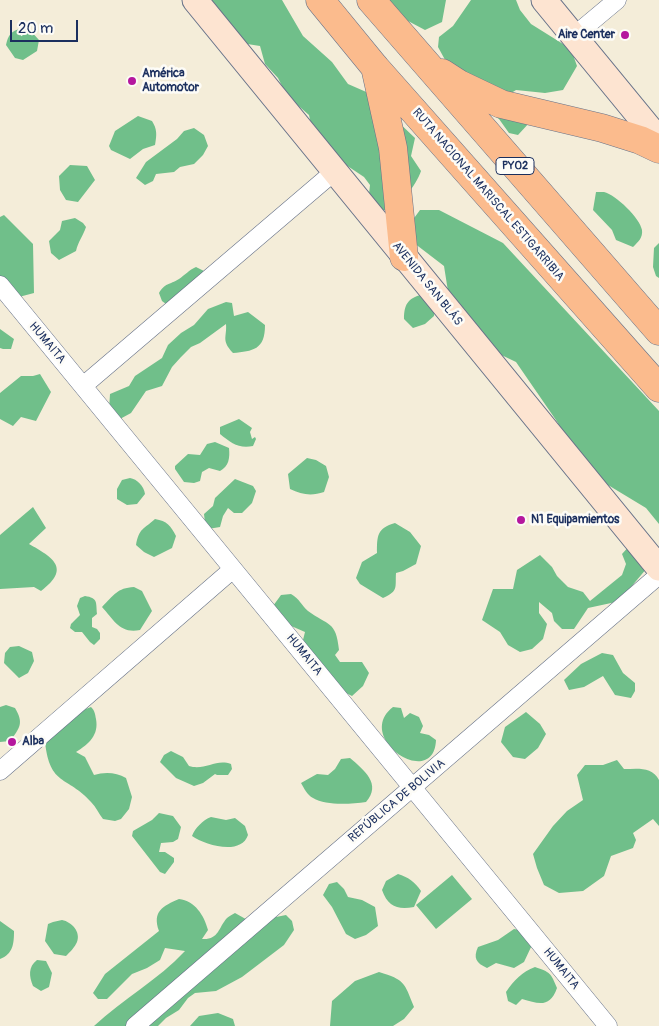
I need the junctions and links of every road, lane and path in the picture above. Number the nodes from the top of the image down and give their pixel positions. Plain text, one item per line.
1 (195, 0) edge
2 (320, 0) edge
3 (372, 0) edge
4 (544, 0) edge
5 (617, 0) edge
6 (574, 36) junction
7 (423, 61) junction
8 (374, 66) junction
9 (659, 140) edge
10 (659, 149) edge
11 (335, 171) junction
12 (404, 257) junction
13 (0, 285) edge
14 (659, 331) edge
15 (83, 386) junction
16 (659, 388) edge
17 (659, 568) edge
18 (233, 569) junction
19 (659, 575) edge
20 (0, 770) edge
21 (413, 788) junction
22 (135, 1026) edge
23 (608, 1026) edge

1 - 11 street, AVENIDA SAN BLÁS
2 - 8 highway, RUTA NACIONAL MARISCAL ESTIGARRIBIA
3 - 7 highway, PY02
4 - 6 street
5 - 6 street
6 - 9 street
7 - 10 highway
7 - 14 highway, PY02
8 - 12 highway
8 - 16 highway, RUTA NACIONAL MARISCAL ESTIGARRIBIA
11 - 12 street, AVENIDA SAN BLÁS
11 - 15 street
12 - 17 street, AVENIDA SAN BLÁS
13 - 15 street, HUMAITA
15 - 18 street, HUMAITA
18 - 20 street
18 - 21 street, HUMAITA
19 - 21 street, REPÚBLICA DE BOLIVIA
21 - 22 street, REPÚBLICA DE BOLIVIA
21 - 23 street, HUMAITA

